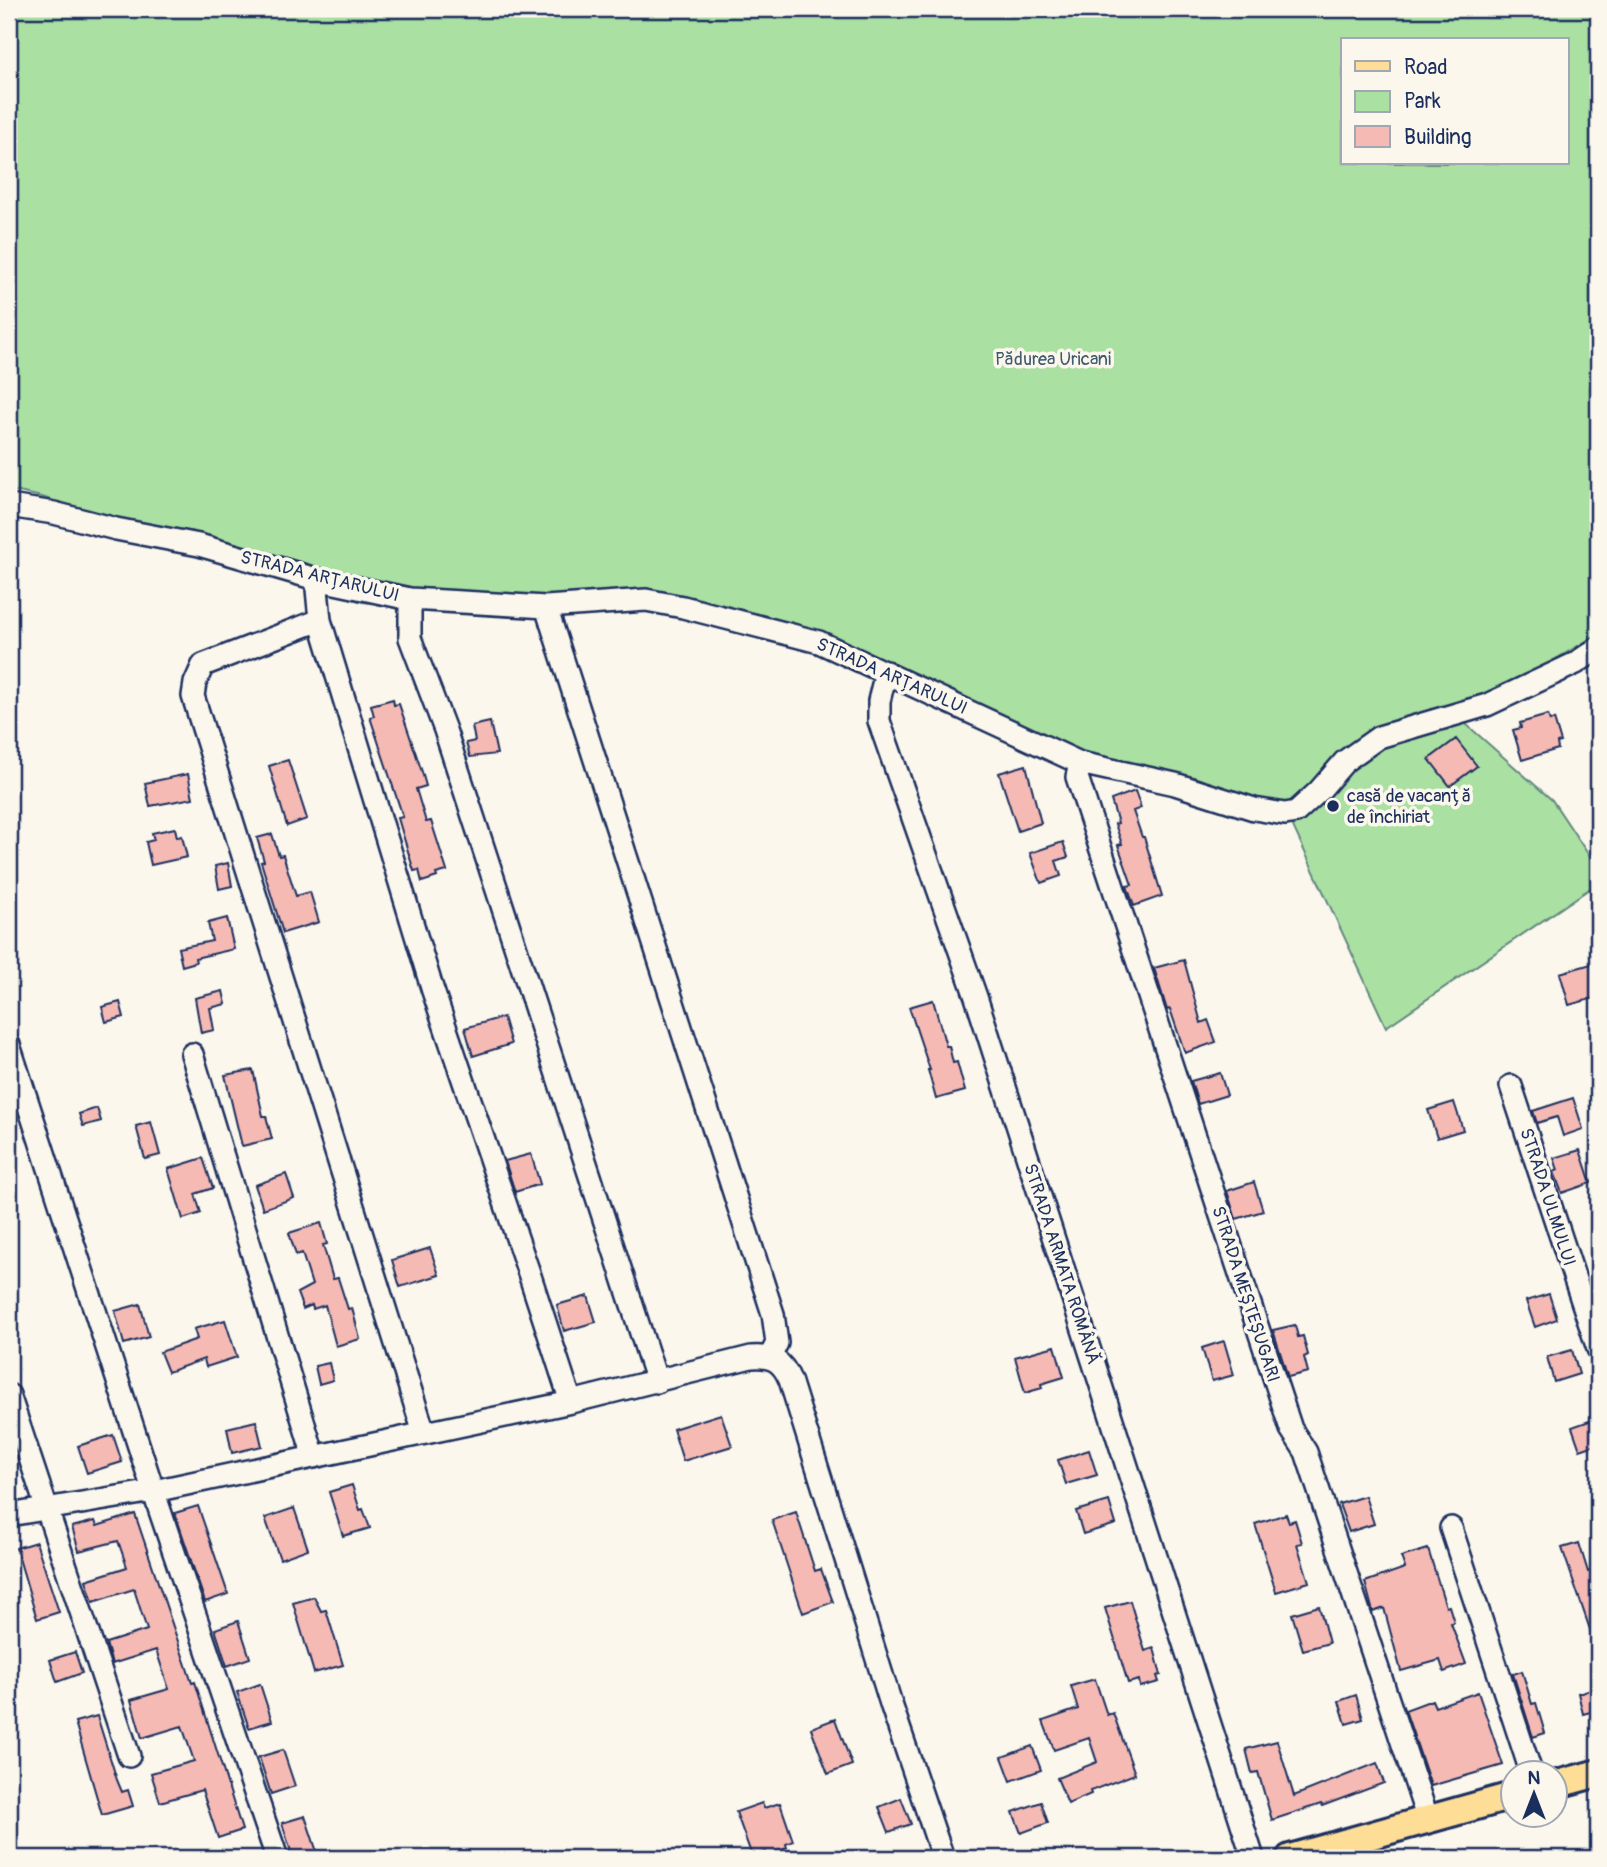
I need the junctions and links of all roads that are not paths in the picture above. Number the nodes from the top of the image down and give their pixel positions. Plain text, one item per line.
1 (9, 506) edge
2 (316, 579) junction
3 (410, 599) junction
4 (545, 607) junction
5 (320, 620) junction
6 (1598, 648) edge
7 (887, 672) junction
8 (1080, 763) junction
9 (9, 1045) edge
10 (192, 1055) dead end
11 (1511, 1086) dead end
12 (1598, 1349) edge
13 (770, 1357) junction
14 (657, 1382) junction
15 (9, 1395) edge
16 (571, 1402) junction
17 (424, 1433) junction
18 (314, 1457) junction
19 (154, 1491) junction
20 (46, 1508) junction
21 (9, 1516) edge
22 (1451, 1528) dead end
23 (129, 1756) dead end
24 (1526, 1758) edge
25 (1598, 1773) edge
26 (1568, 1781) edge
27 (1498, 1800) edge
28 (1428, 1820) junction
29 (277, 1858) edge
30 (943, 1858) edge
31 (1253, 1858) edge
32 (1290, 1858) edge

1 - 2 street, STRADA ARȚARULUI
2 - 3 street, STRADA ARȚARULUI
2 - 5 street
3 - 4 street, STRADA ARȚARULUI
3 - 14 street
4 - 7 street, STRADA ARȚARULUI
4 - 13 street
5 - 16 street
5 - 17 street
6 - 8 street, STRADA ARȚARULUI
7 - 8 street, STRADA ARȚARULUI
7 - 31 street, STRADA ARMATA ROMÂNĂ
8 - 28 street, STRADA MEȘTEȘUGARI
9 - 19 street
10 - 18 street
11 - 12 street, STRADA ULMULUI
13 - 14 street
13 - 30 street
14 - 16 street
15 - 20 street
16 - 17 street
17 - 18 street
18 - 19 street
19 - 20 street
19 - 29 street
20 - 21 street
20 - 23 street
22 - 24 street
25 - 26 main road
27 - 28 main road
28 - 32 main road

